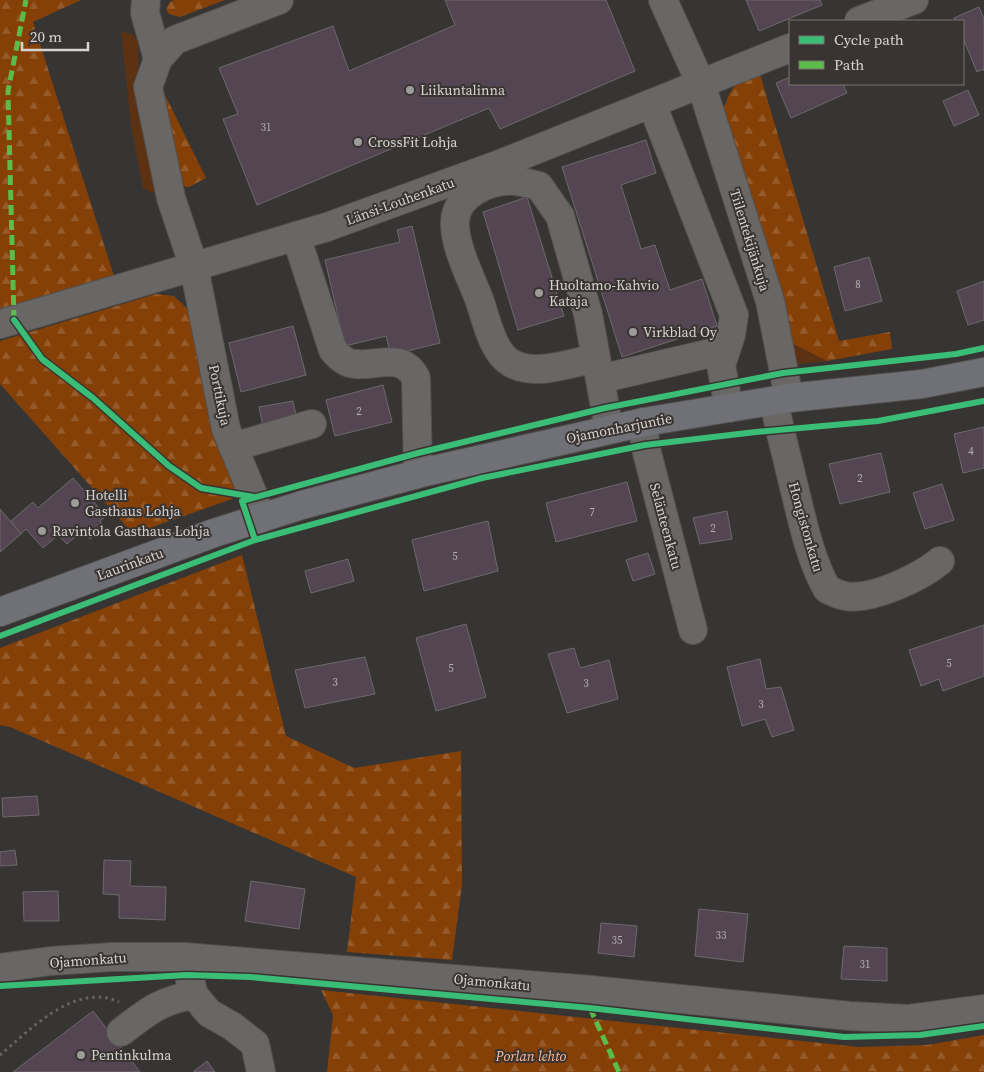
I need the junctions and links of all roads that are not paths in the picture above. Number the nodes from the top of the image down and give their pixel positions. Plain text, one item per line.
1 (146, 0) edge
2 (279, 0) edge
3 (664, 0) edge
4 (914, 0) edge
5 (862, 20) edge
6 (789, 48) edge
7 (158, 59) junction
8 (702, 84) junction
9 (652, 104) junction
10 (478, 180) junction
11 (296, 236) junction
12 (194, 267) junction
13 (0, 324) edge
14 (724, 350) junction
15 (598, 369) junction
16 (984, 372) edge
17 (781, 399) junction
18 (730, 408) junction
19 (644, 422) junction
20 (312, 424) dead end
21 (609, 429) junction
22 (233, 446) junction
23 (418, 474) junction
24 (260, 519) junction
25 (940, 561) dead end
26 (0, 612) edge
27 (693, 630) dead end
28 (184, 957) junction
29 (0, 968) edge
30 (194, 995) junction
31 (984, 1009) edge
32 (122, 1032) dead end
33 (261, 1072) edge

1 - 7 street
2 - 7 street
3 - 8 street, Tiilentekijänkuja
4 - 5 street
6 - 8 street, Länsi-Louhenkatu
7 - 12 street, Porttikuja
8 - 9 street, Länsi-Louhenkatu
8 - 17 street, Tiilentekijänkuja
9 - 10 street, Länsi-Louhenkatu
9 - 14 street
10 - 11 street, Länsi-Louhenkatu
10 - 15 street
10 - 15 street
11 - 12 street, Länsi-Louhenkatu
11 - 23 street
12 - 13 street, Länsi-Louhenkatu
12 - 22 street, Porttikuja
14 - 15 street
14 - 18 street
15 - 21 street
16 - 17 main road, Ojamonharjuntie
17 - 18 main road, Ojamonharjuntie
17 - 25 street, Hongistonkatu
18 - 19 main road, Ojamonharjuntie
19 - 21 main road, Ojamonharjuntie
19 - 27 street, Selänteenkatu
20 - 22 street
21 - 23 main road, Ojamonharjuntie
22 - 24 street, Porttikuja
23 - 24 main road, Ojamonharjuntie
24 - 26 main road, Laurinkatu
28 - 29 street, Ojamonkatu
28 - 30 street
28 - 31 street, Ojamonkatu
30 - 32 street
30 - 33 street

